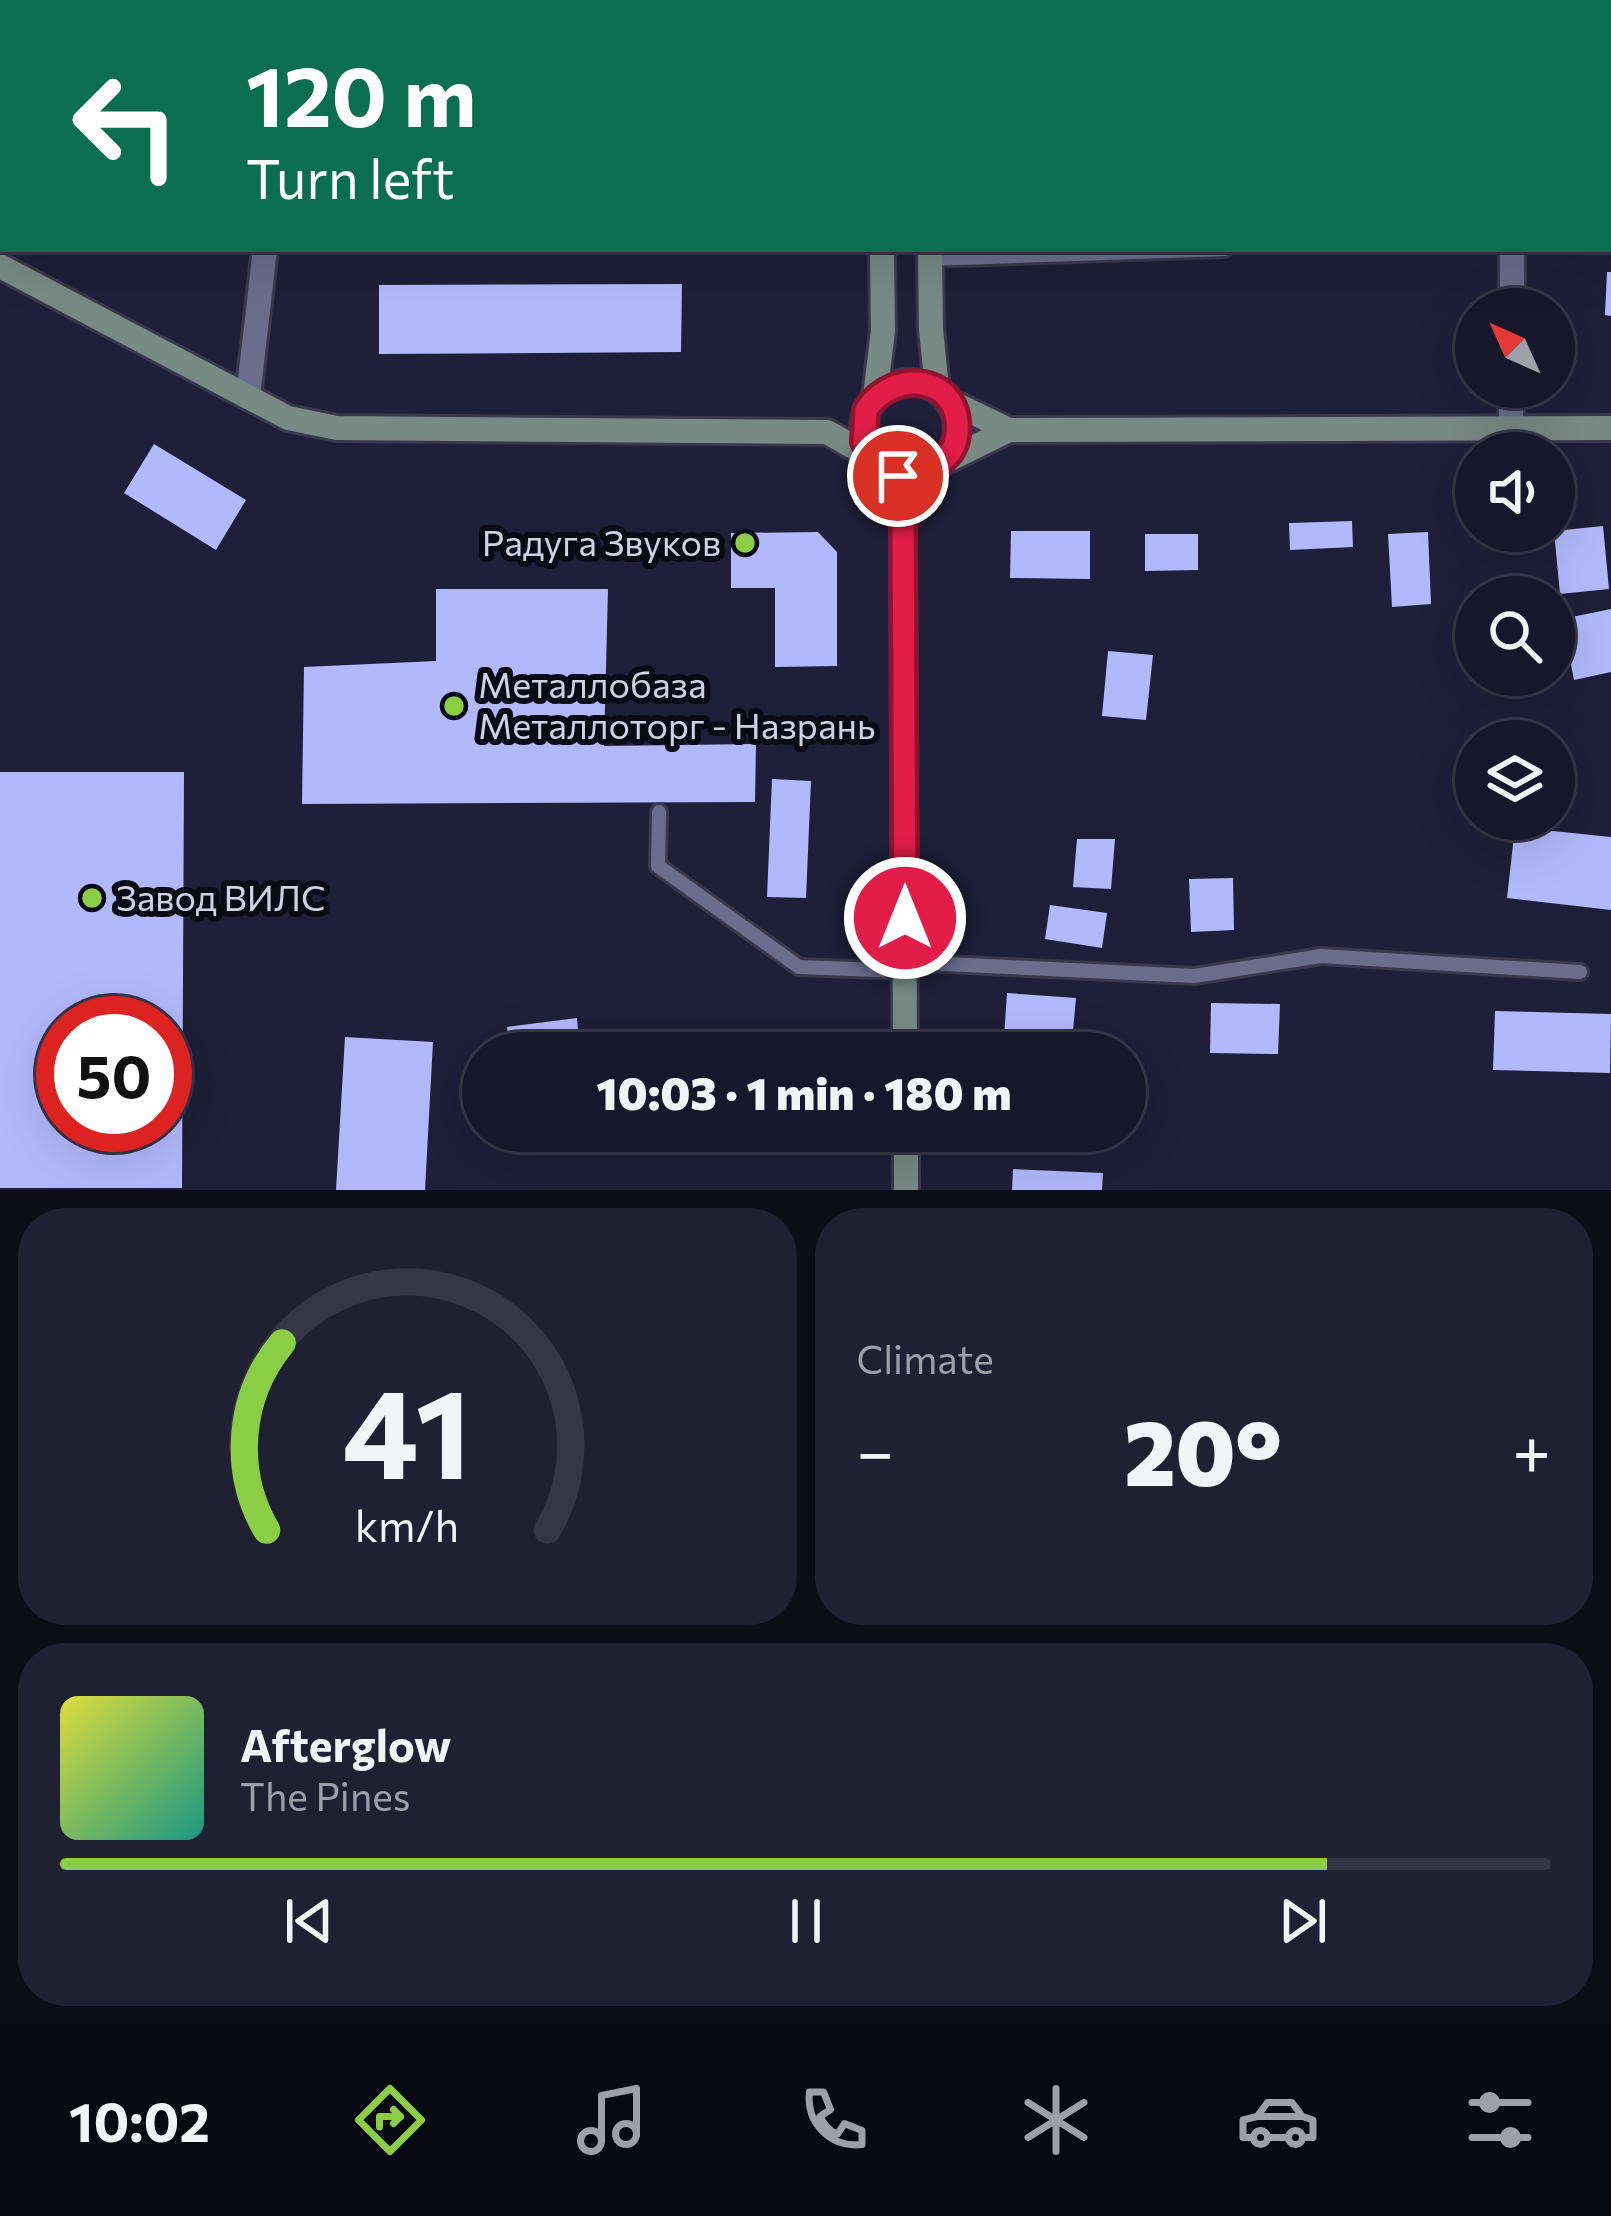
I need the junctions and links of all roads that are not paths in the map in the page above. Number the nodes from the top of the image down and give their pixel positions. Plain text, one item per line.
1 (265, 252) edge
2 (882, 252) edge
3 (1048, 252) edge
4 (1512, 252) edge
5 (930, 254) edge
6 (0, 266) edge
7 (1512, 288) edge
8 (943, 395) junction
9 (248, 397) junction
10 (871, 403) junction
11 (1511, 408) edge
12 (1511, 426) junction
13 (1611, 428) edge
14 (1009, 430) junction
15 (827, 432) junction
16 (877, 463) junction
17 (938, 467) junction
18 (903, 523) junction
19 (658, 812) dead end
20 (905, 966) junction
21 (1580, 972) dead end
22 (905, 1032) edge
23 (906, 1152) edge
24 (906, 1190) edge

1 - 9 street
2 - 10 main road
3 - 5 lane
4 - 7 street
5 - 8 main road
6 - 9 main road
8 - 10 main road
8 - 14 main road
8 - 17 main road
9 - 15 main road
10 - 15 main road
10 - 16 main road
11 - 12 street
12 - 13 main road
12 - 14 main road
14 - 17 main road
15 - 16 main road
16 - 17 main road
16 - 18 main road
17 - 18 main road
18 - 20 main road
19 - 20 lane
20 - 21 lane
20 - 22 main road
23 - 24 main road

